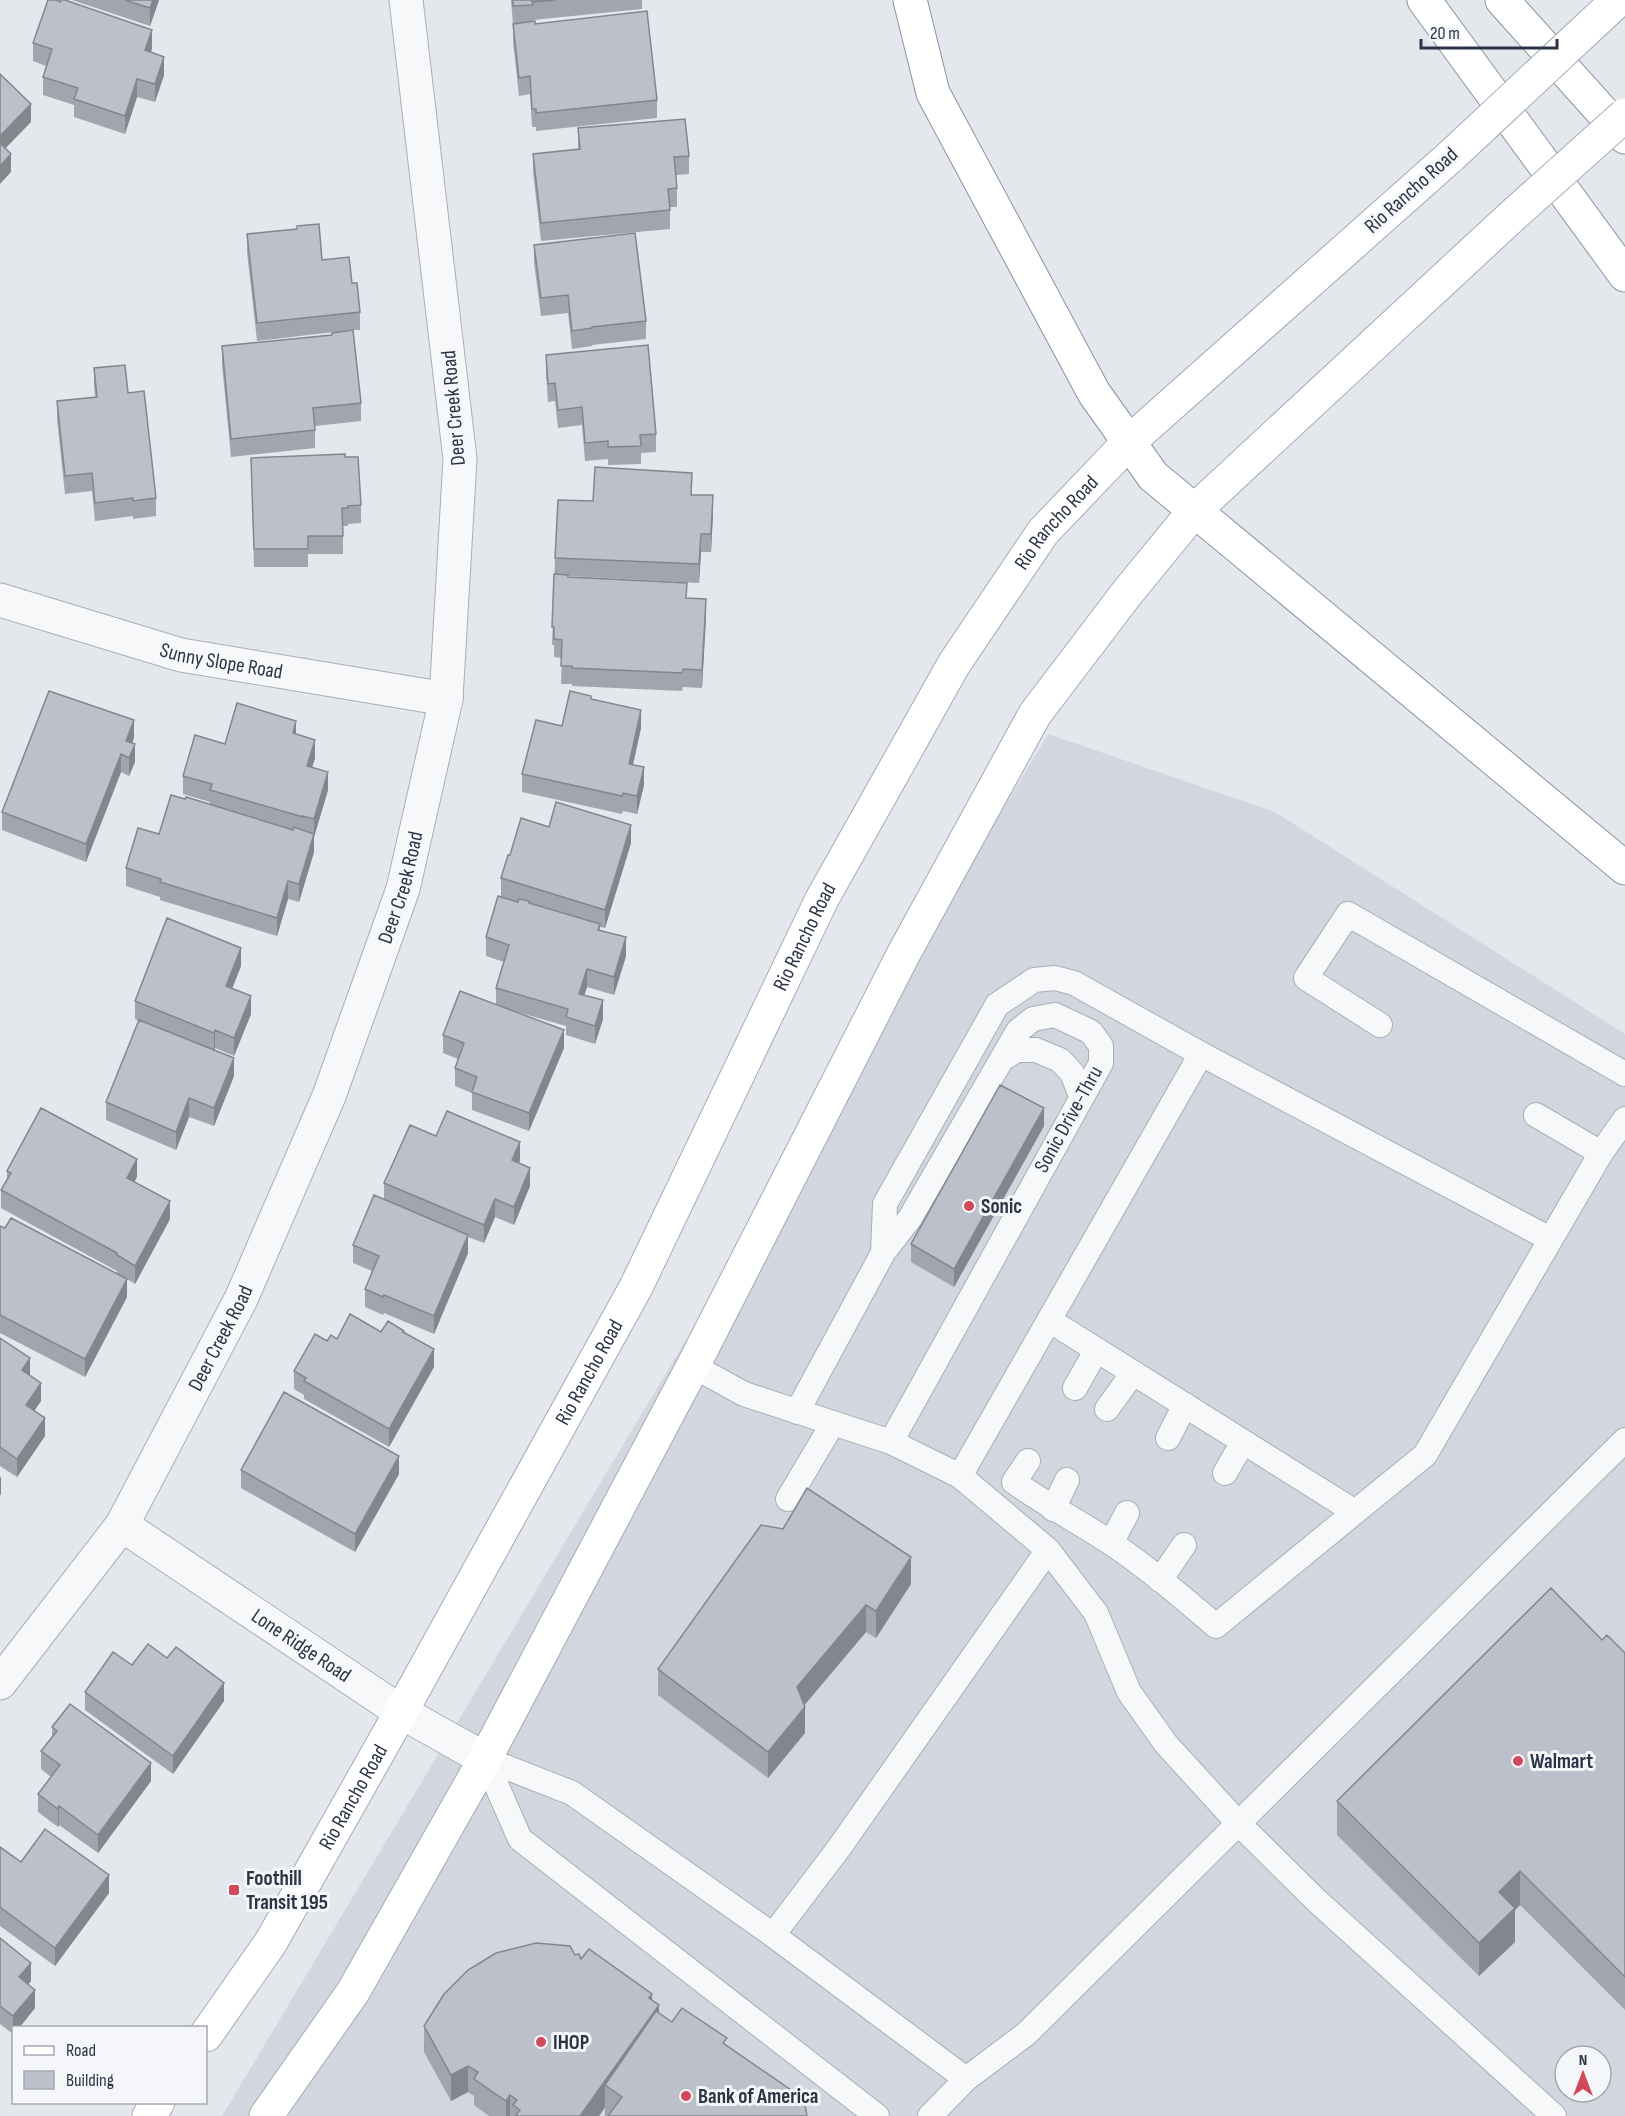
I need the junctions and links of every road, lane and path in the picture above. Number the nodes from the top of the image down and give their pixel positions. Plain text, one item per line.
1 (406, 0) edge
2 (910, 0) edge
3 (1424, 0) edge
4 (1502, 0) edge
5 (1618, 0) edge
6 (1625, 115) edge
7 (1625, 137) edge
8 (1625, 275) edge
9 (1129, 442) junction
10 (1195, 510) junction
11 (0, 600) edge
12 (446, 699) junction
13 (1625, 868) edge
14 (1380, 1025) dead end
15 (1201, 1054) junction
16 (1002, 1059) junction
17 (1625, 1074) edge
18 (1081, 1096) junction
19 (1536, 1115) dead end
20 (1625, 1119) edge
21 (1600, 1153) junction
22 (1550, 1239) junction
23 (883, 1252) junction
24 (1049, 1320) junction
25 (1096, 1351) junction
26 (693, 1366) junction
27 (1132, 1372) junction
28 (1075, 1388) dead end
29 (1185, 1405) junction
30 (1107, 1409) dead end
31 (797, 1412) junction
32 (833, 1424) junction
33 (1168, 1438) dead end
34 (1625, 1440) edge
35 (891, 1442) junction
36 (1243, 1442) junction
37 (1028, 1461) dead end
38 (1225, 1473) dead end
39 (960, 1476) junction
40 (1067, 1480) dead end
41 (788, 1499) dead end
42 (1053, 1509) junction
43 (1354, 1512) junction
44 (1128, 1513) dead end
45 (122, 1525) junction
46 (1111, 1544) junction
47 (1184, 1545) dead end
48 (1048, 1550) junction
49 (1160, 1580) junction
50 (0, 1683) edge
51 (401, 1712) junction
52 (485, 1759) junction
53 (1239, 1824) junction
54 (773, 1935) junction
55 (207, 2034) edge
56 (966, 2079) junction
57 (266, 2116) edge
58 (877, 2116) edge
59 (930, 2116) edge
60 (1554, 2116) edge

1 - 12 street, Deer Creek Road
2 - 9 main road
3 - 8 main road
4 - 7 main road
5 - 9 main road, Rio Rancho Road, bridge
6 - 10 main road, bridge
9 - 10 main road
9 - 51 main road, Rio Rancho Road
10 - 13 main road
10 - 26 main road
11 - 12 street, Sunny Slope Road
12 - 45 street, Deer Creek Road
14 - 17 lane
15 - 22 lane
15 - 23 lane
15 - 24 lane
16 - 18 lane
16 - 18 lane, Sonic Drive-Thru
16 - 23 lane, Sonic Drive-Thru
18 - 35 lane, Sonic Drive-Thru
19 - 21 lane
20 - 21 lane
21 - 22 lane
22 - 43 lane
23 - 31 lane, Sonic Drive-Thru
24 - 25 lane
24 - 39 lane
25 - 27 lane
25 - 28 lane
26 - 31 lane
26 - 52 main road
27 - 29 lane
27 - 30 lane
29 - 33 lane
29 - 36 lane
31 - 32 lane
32 - 35 lane
32 - 41 lane
34 - 53 lane
35 - 39 lane
36 - 38 lane
36 - 43 lane
37 - 42 lane
39 - 48 lane
40 - 42 lane
42 - 46 lane
43 - 49 lane
44 - 46 lane
45 - 50 street, Deer Creek Road
45 - 51 street, Lone Ridge Road
46 - 49 lane
47 - 49 lane
48 - 53 lane
48 - 54 lane
51 - 52 street, Lone Ridge Road
51 - 55 main road, Rio Rancho Road
52 - 54 lane
52 - 57 main road
52 - 58 lane
53 - 56 lane
53 - 60 lane
54 - 56 lane
56 - 59 lane

